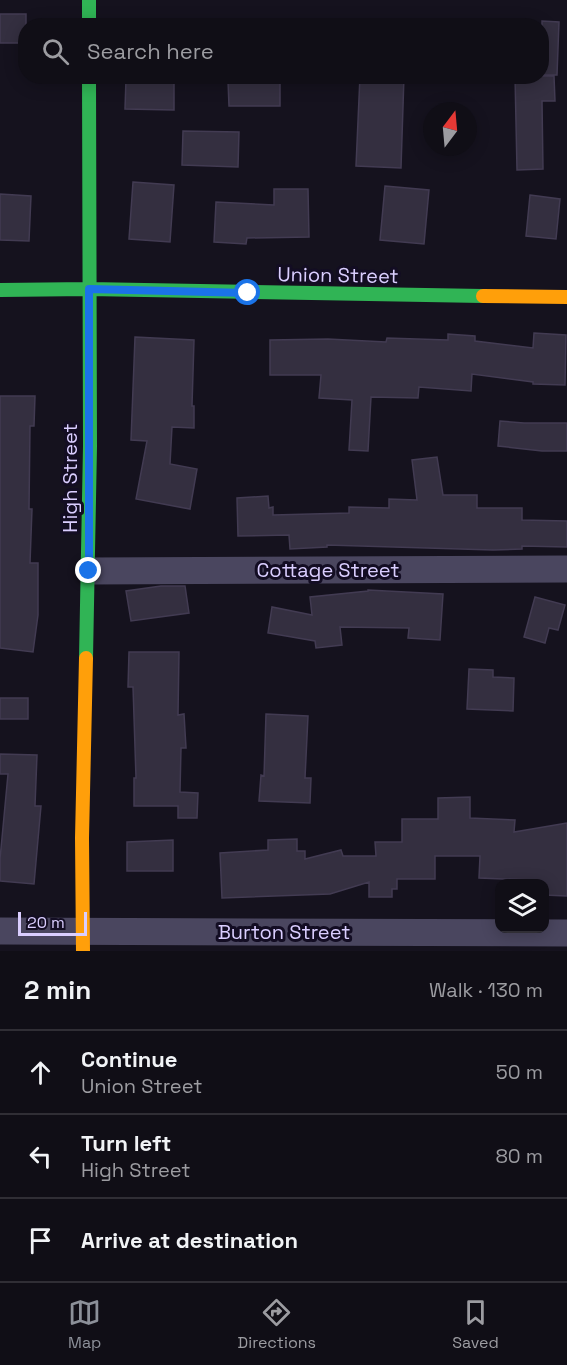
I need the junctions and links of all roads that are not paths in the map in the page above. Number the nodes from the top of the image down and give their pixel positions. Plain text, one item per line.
1 (89, 0) edge
2 (89, 18) edge
3 (89, 84) edge
4 (89, 289) junction
5 (0, 290) edge
6 (567, 297) edge
7 (567, 569) edge
8 (89, 571) junction
9 (0, 931) edge
10 (567, 933) edge
11 (83, 941) edge
12 (499, 942) edge

1 - 2 street
3 - 4 street, High Street
4 - 5 street, Union Street
4 - 6 street, Union Street
4 - 8 street, High Street
7 - 8 street, Cottage Street
8 - 11 street, High Street
9 - 11 street, Burton Street
10 - 12 street, Burton Street
11 - 12 street, Burton Street

